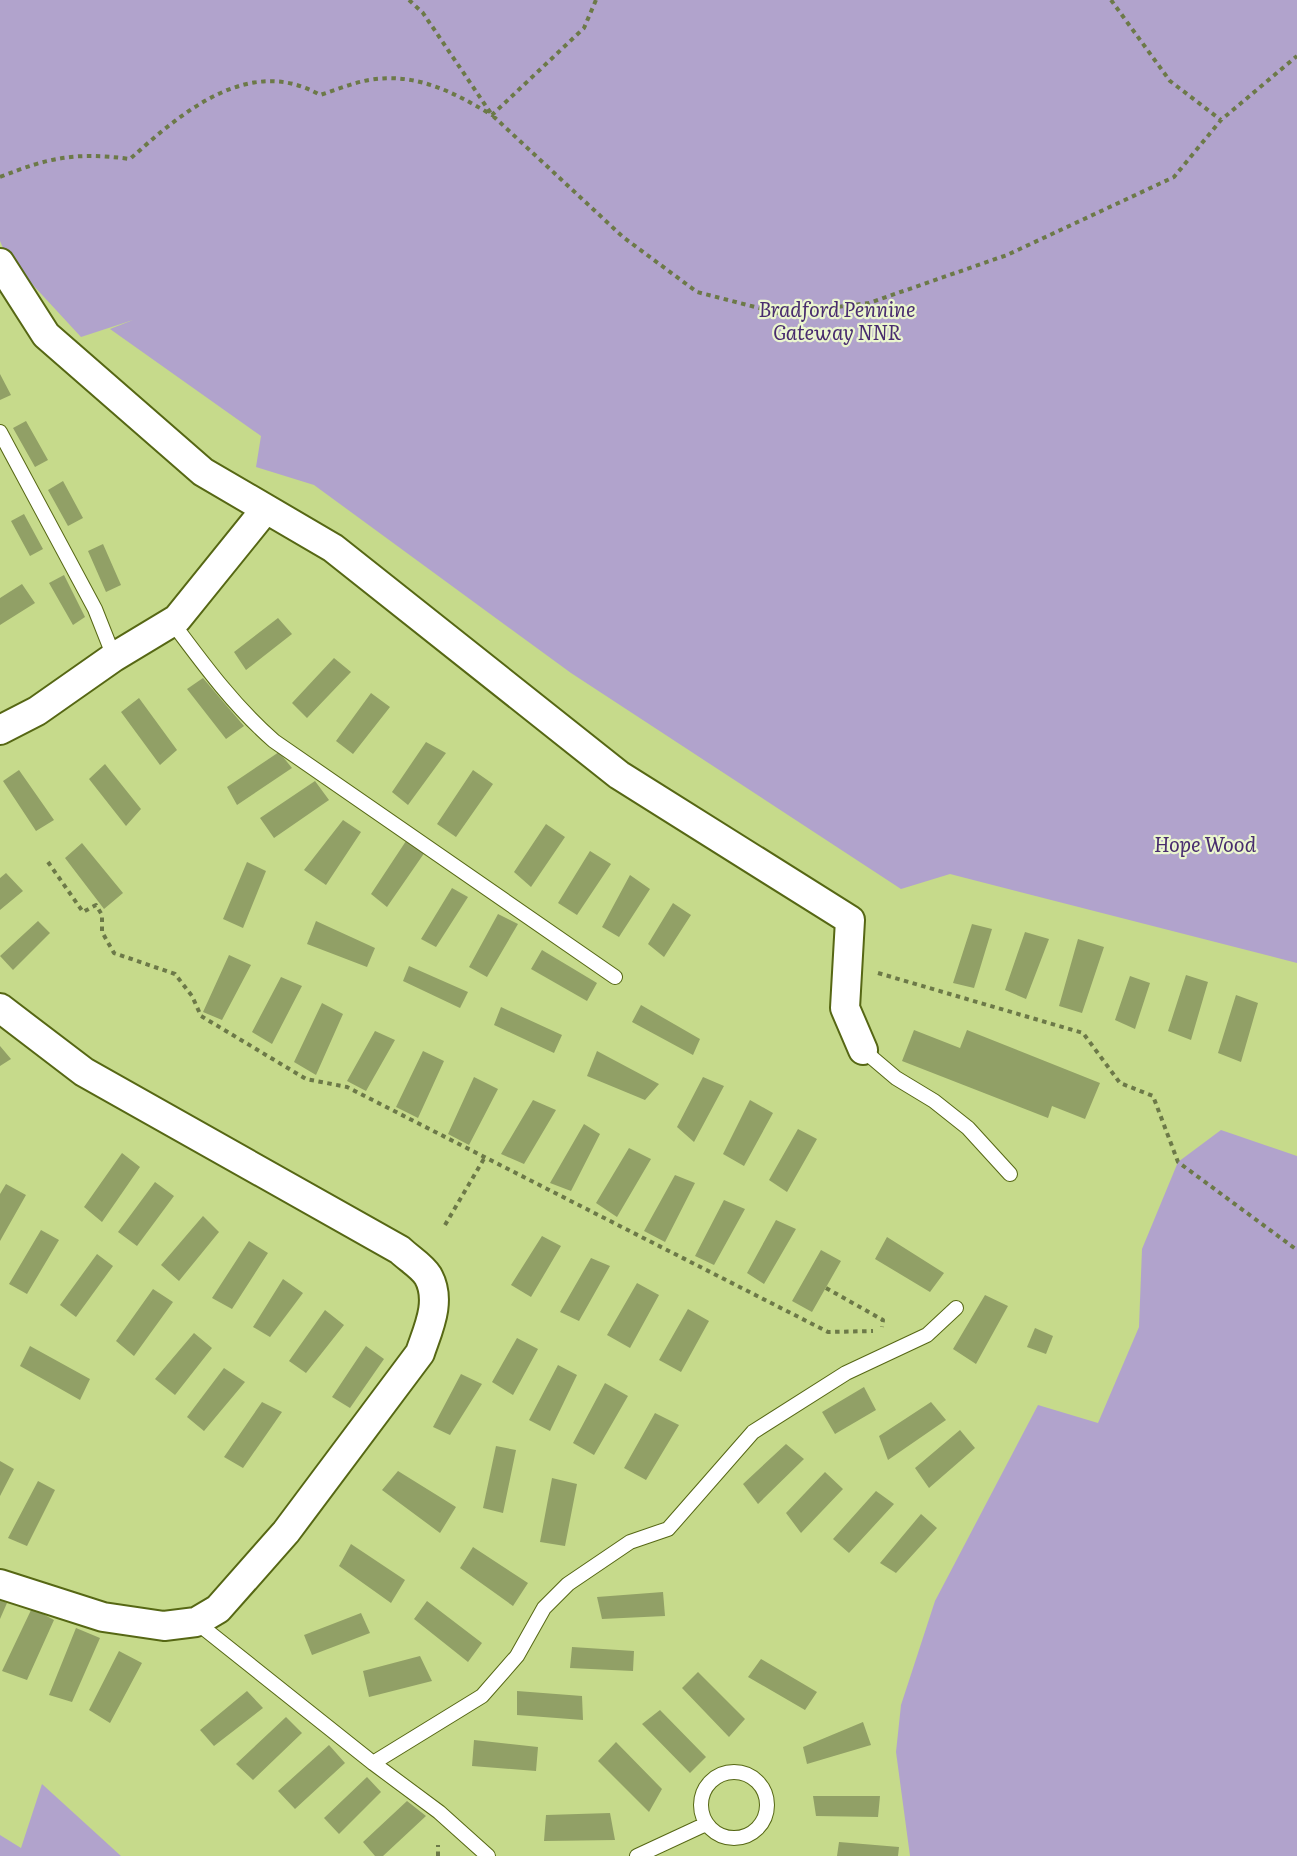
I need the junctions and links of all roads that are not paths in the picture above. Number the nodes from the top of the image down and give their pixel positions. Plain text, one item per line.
1 (0, 263) edge
2 (0, 432) edge
3 (265, 510) junction
4 (172, 622) junction
5 (114, 657) junction
6 (0, 730) edge
7 (615, 977) dead end
8 (0, 1008) edge
9 (863, 1050) joint
10 (1010, 1174) dead end
11 (956, 1308) dead end
12 (0, 1584) edge
13 (196, 1622) junction
14 (373, 1763) junction
15 (706, 1824) junction
16 (488, 1856) edge
17 (637, 1856) edge

1 - 3 street
2 - 5 lane
3 - 4 street
3 - 9 street
4 - 5 street
4 - 7 lane
5 - 6 street
8 - 13 street
9 - 10 lane
11 - 14 lane
12 - 13 street
13 - 14 lane
14 - 16 lane
15 - 15 lane
15 - 17 lane

